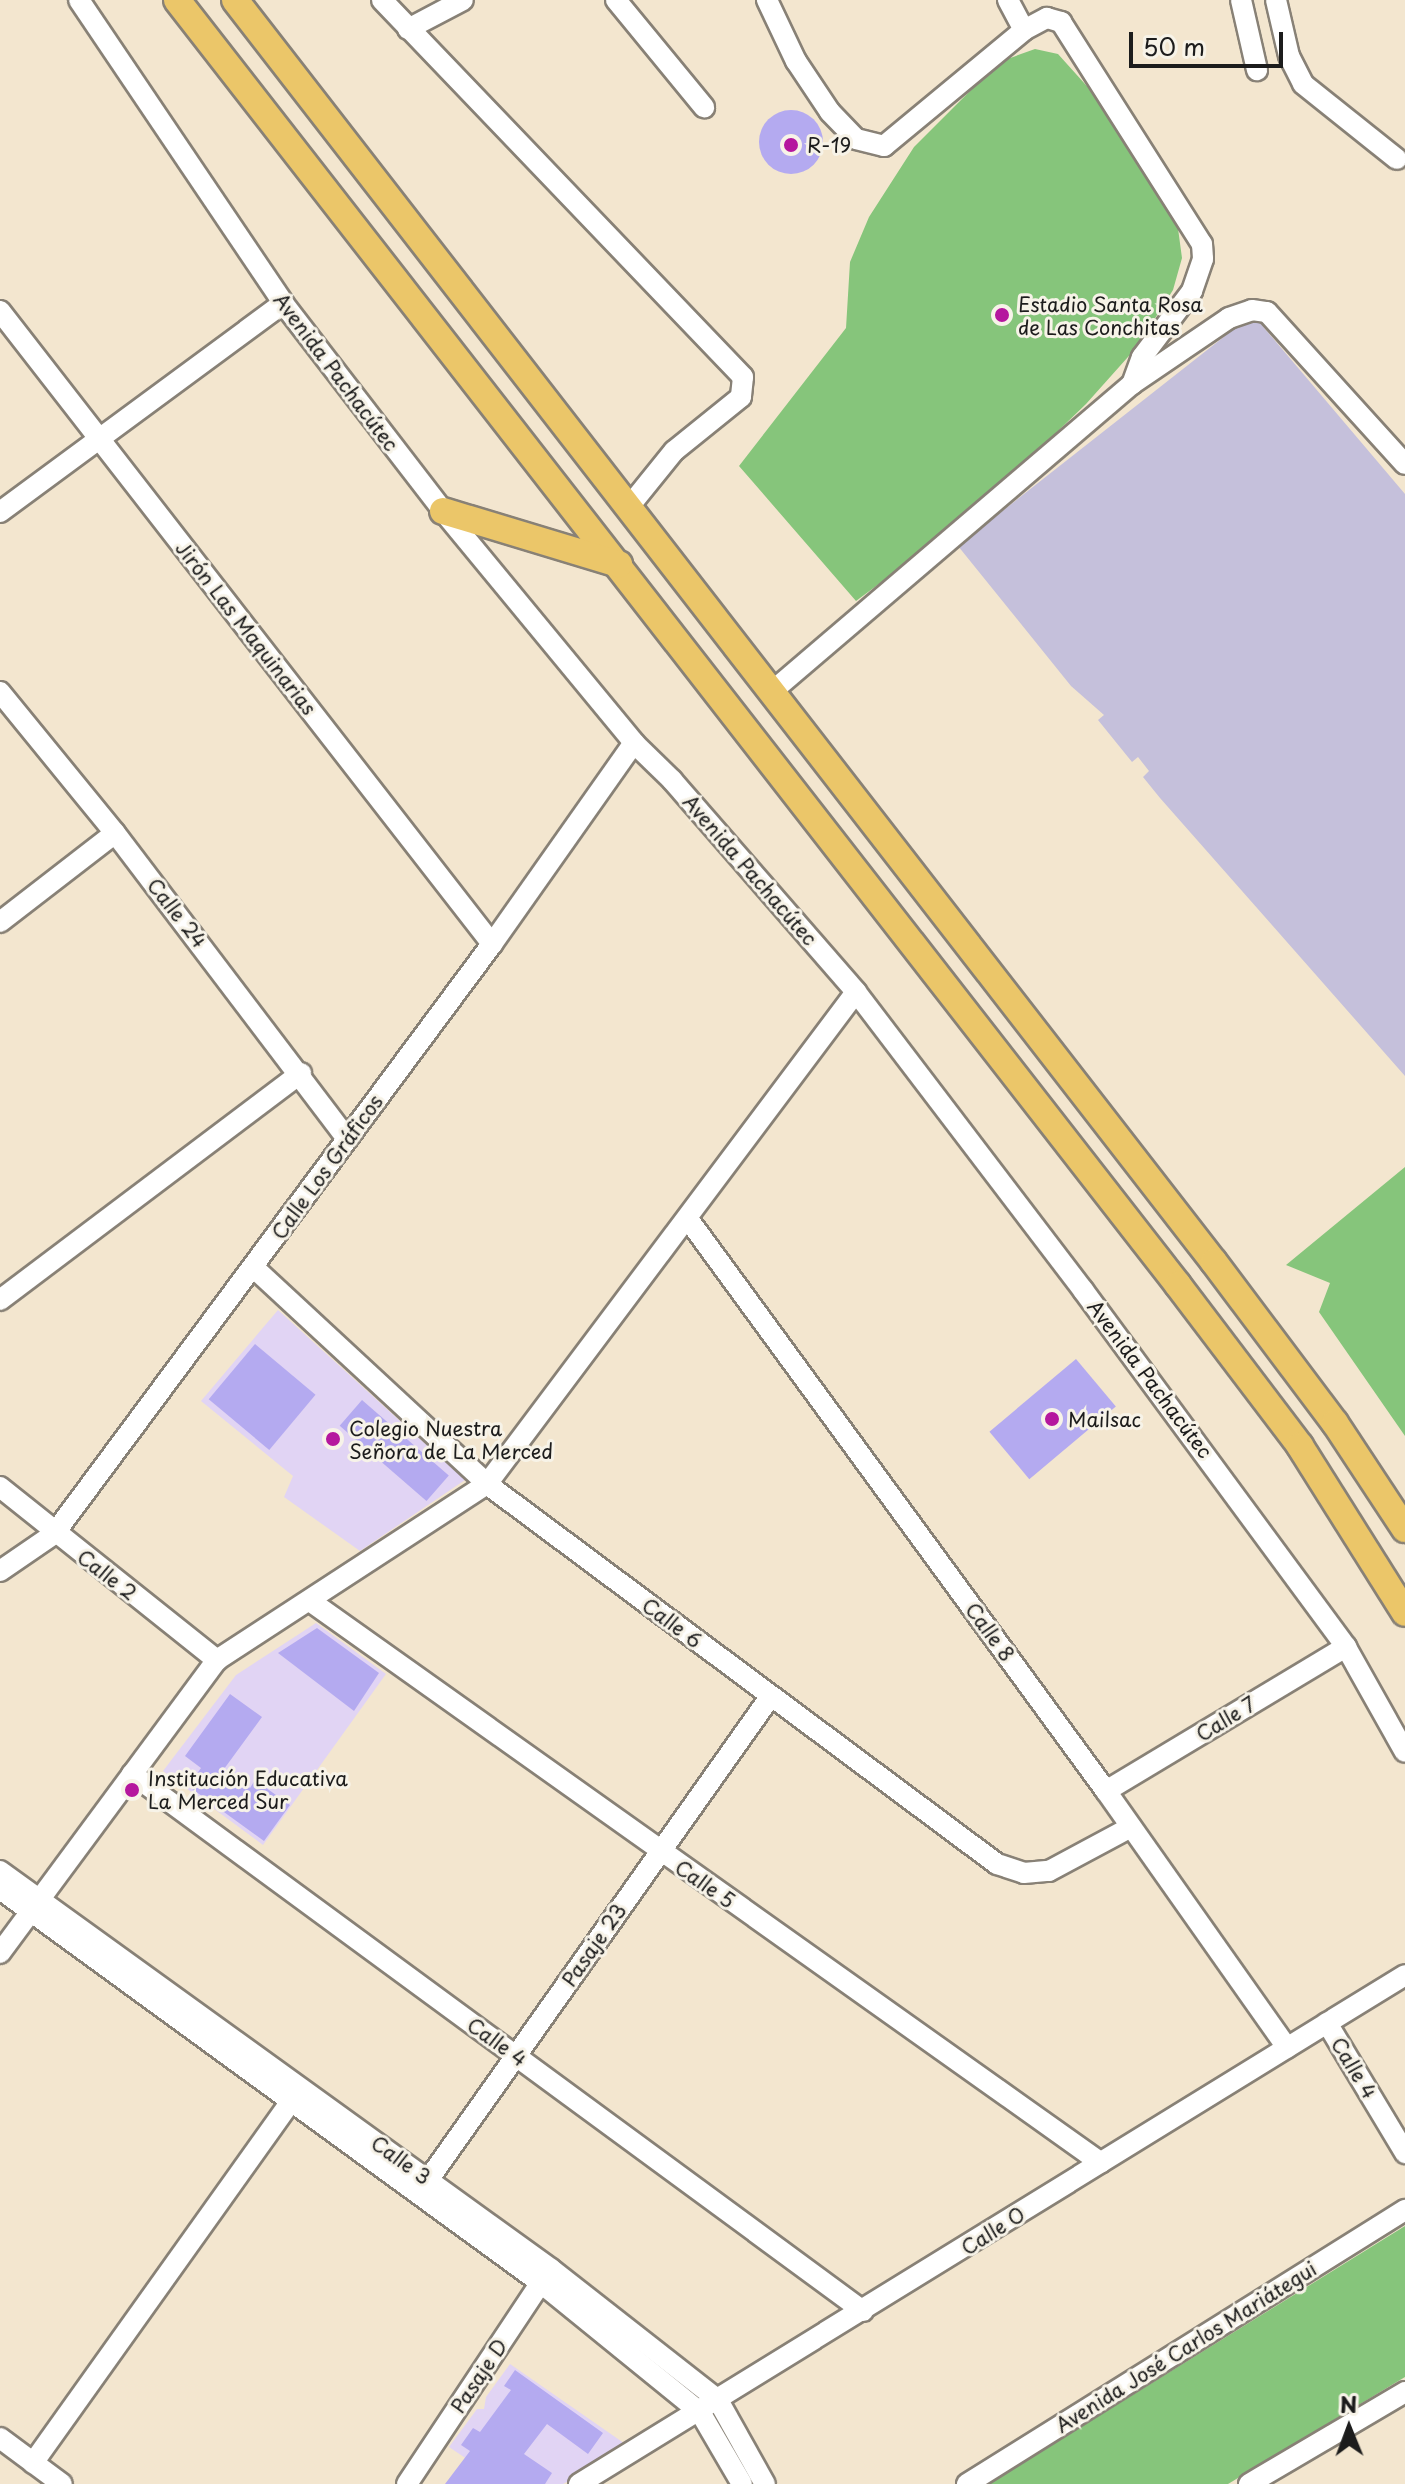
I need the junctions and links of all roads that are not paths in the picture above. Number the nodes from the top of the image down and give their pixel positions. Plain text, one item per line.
1 (79, 0) edge
2 (235, 0) edge
3 (382, 0) edge
4 (463, 0) edge
5 (616, 0) edge
6 (1008, 0) edge
7 (1241, 0) edge
8 (1276, 0) edge
9 (180, 1) edge
10 (774, 3) edge
11 (408, 29) junction
12 (1024, 30) junction
13 (1257, 70) dead end
14 (704, 107) dead end
15 (1397, 159) dead end
16 (283, 303) junction
17 (0, 311) edge
18 (1132, 384) junction
19 (99, 439) junction
20 (1405, 464) edge
21 (628, 508) junction
22 (443, 511) junction
23 (0, 512) edge
24 (619, 564) junction
25 (0, 692) edge
26 (771, 692) junction
27 (634, 743) junction
28 (115, 833) junction
29 (0, 922) edge
30 (492, 944) junction
31 (856, 992) junction
32 (301, 1073) junction
33 (347, 1139) junction
34 (688, 1219) junction
35 (253, 1267) junction
36 (0, 1300) edge
37 (487, 1484) junction
38 (0, 1487) edge
39 (1405, 1529) edge
40 (54, 1534) junction
41 (0, 1571) edge
42 (310, 1601) junction
43 (1405, 1613) edge
44 (1346, 1647) junction
45 (217, 1660) junction
46 (770, 1697) junction
47 (1405, 1752) edge
48 (132, 1774) junction
49 (1106, 1791) junction
50 (1131, 1827) junction
51 (660, 1852) junction
52 (0, 1871) edge
53 (0, 1889) edge
54 (35, 1905) junction
55 (0, 1953) edge
56 (1405, 1975) edge
57 (1327, 2023) junction
58 (1287, 2048) junction
59 (516, 2056) junction
60 (296, 2094) junction
61 (1405, 2153) edge
62 (1101, 2163) junction
63 (423, 2186) junction
64 (1405, 2210) edge
65 (546, 2276) junction
66 (863, 2311) junction
67 (1405, 2392) edge
68 (718, 2400) junction
69 (700, 2412) junction
70 (0, 2438) edge
71 (33, 2463) junction
72 (62, 2484) edge
73 (407, 2484) edge
74 (579, 2484) edge
75 (742, 2484) edge
76 (765, 2484) edge
77 (967, 2484) edge
78 (1249, 2484) edge

1 - 16 street, Avenida Pachacútec
2 - 21 main road
3 - 11 street
4 - 11 street
5 - 14 street
6 - 12 street
7 - 13 street
8 - 15 street
9 - 24 main road
10 - 12 street
11 - 21 street
12 - 18 street
16 - 19 street
16 - 22 street, Avenida Pachacútec
17 - 19 street, Jirón Las Maquinarias
18 - 20 street
18 - 26 street
19 - 23 street
19 - 30 street, Jirón Las Maquinarias
21 - 26 main road
22 - 24 main road
22 - 27 street, Avenida Pachacútec
24 - 43 main road
25 - 28 street, Calle 24
26 - 39 main road
27 - 30 street, Calle Los Gráficos
27 - 31 street, Avenida Pachacútec
28 - 29 street
28 - 32 street, Calle 24
30 - 33 street, Calle Los Gráficos
31 - 34 street
31 - 44 street, Avenida Pachacútec
32 - 33 street, Calle 24
32 - 36 street
33 - 35 street, Calle Los Gráficos
34 - 37 street
34 - 49 street, Calle 8
35 - 37 street, Calle 6
35 - 40 street, Calle Los Gráficos
37 - 42 street
37 - 46 street, Calle 6
38 - 40 street, Calle 2
40 - 41 street, Calle Los Gráficos
40 - 45 street, Calle 2
42 - 45 street
42 - 51 street, Calle 5
44 - 47 street, Avenida Pachacútec
44 - 49 street, Calle 7
45 - 48 street
46 - 50 street, Calle 6
46 - 51 street, Pasaje 23
48 - 54 street
48 - 59 street, Calle 4
49 - 50 street, Calle 8
50 - 58 street, Calle 8
51 - 59 street, Pasaje 23
51 - 62 street, Calle 5
52 - 54 street, Calle 3
53 - 54 street, Calle 3
54 - 55 street
54 - 60 street, Calle 3
56 - 57 street, Calle O
57 - 58 street, Calle O
57 - 61 street, Calle 4
58 - 62 street, Calle O
59 - 63 street, Pasaje 23
59 - 66 street, Calle 4
60 - 63 street, Calle 3
60 - 71 street
62 - 66 street, Calle O
63 - 65 street, Calle 3
64 - 77 street, Avenida José Carlos Mariátegui
65 - 68 street, Calle 3
65 - 69 street, Calle 3
65 - 73 street, Pasaje D
66 - 68 street, Calle O
67 - 78 street
68 - 69 street, Calle O
68 - 76 street, Calle 3
69 - 74 street, Calle O
69 - 75 street, Calle 3
70 - 71 street
71 - 72 street

